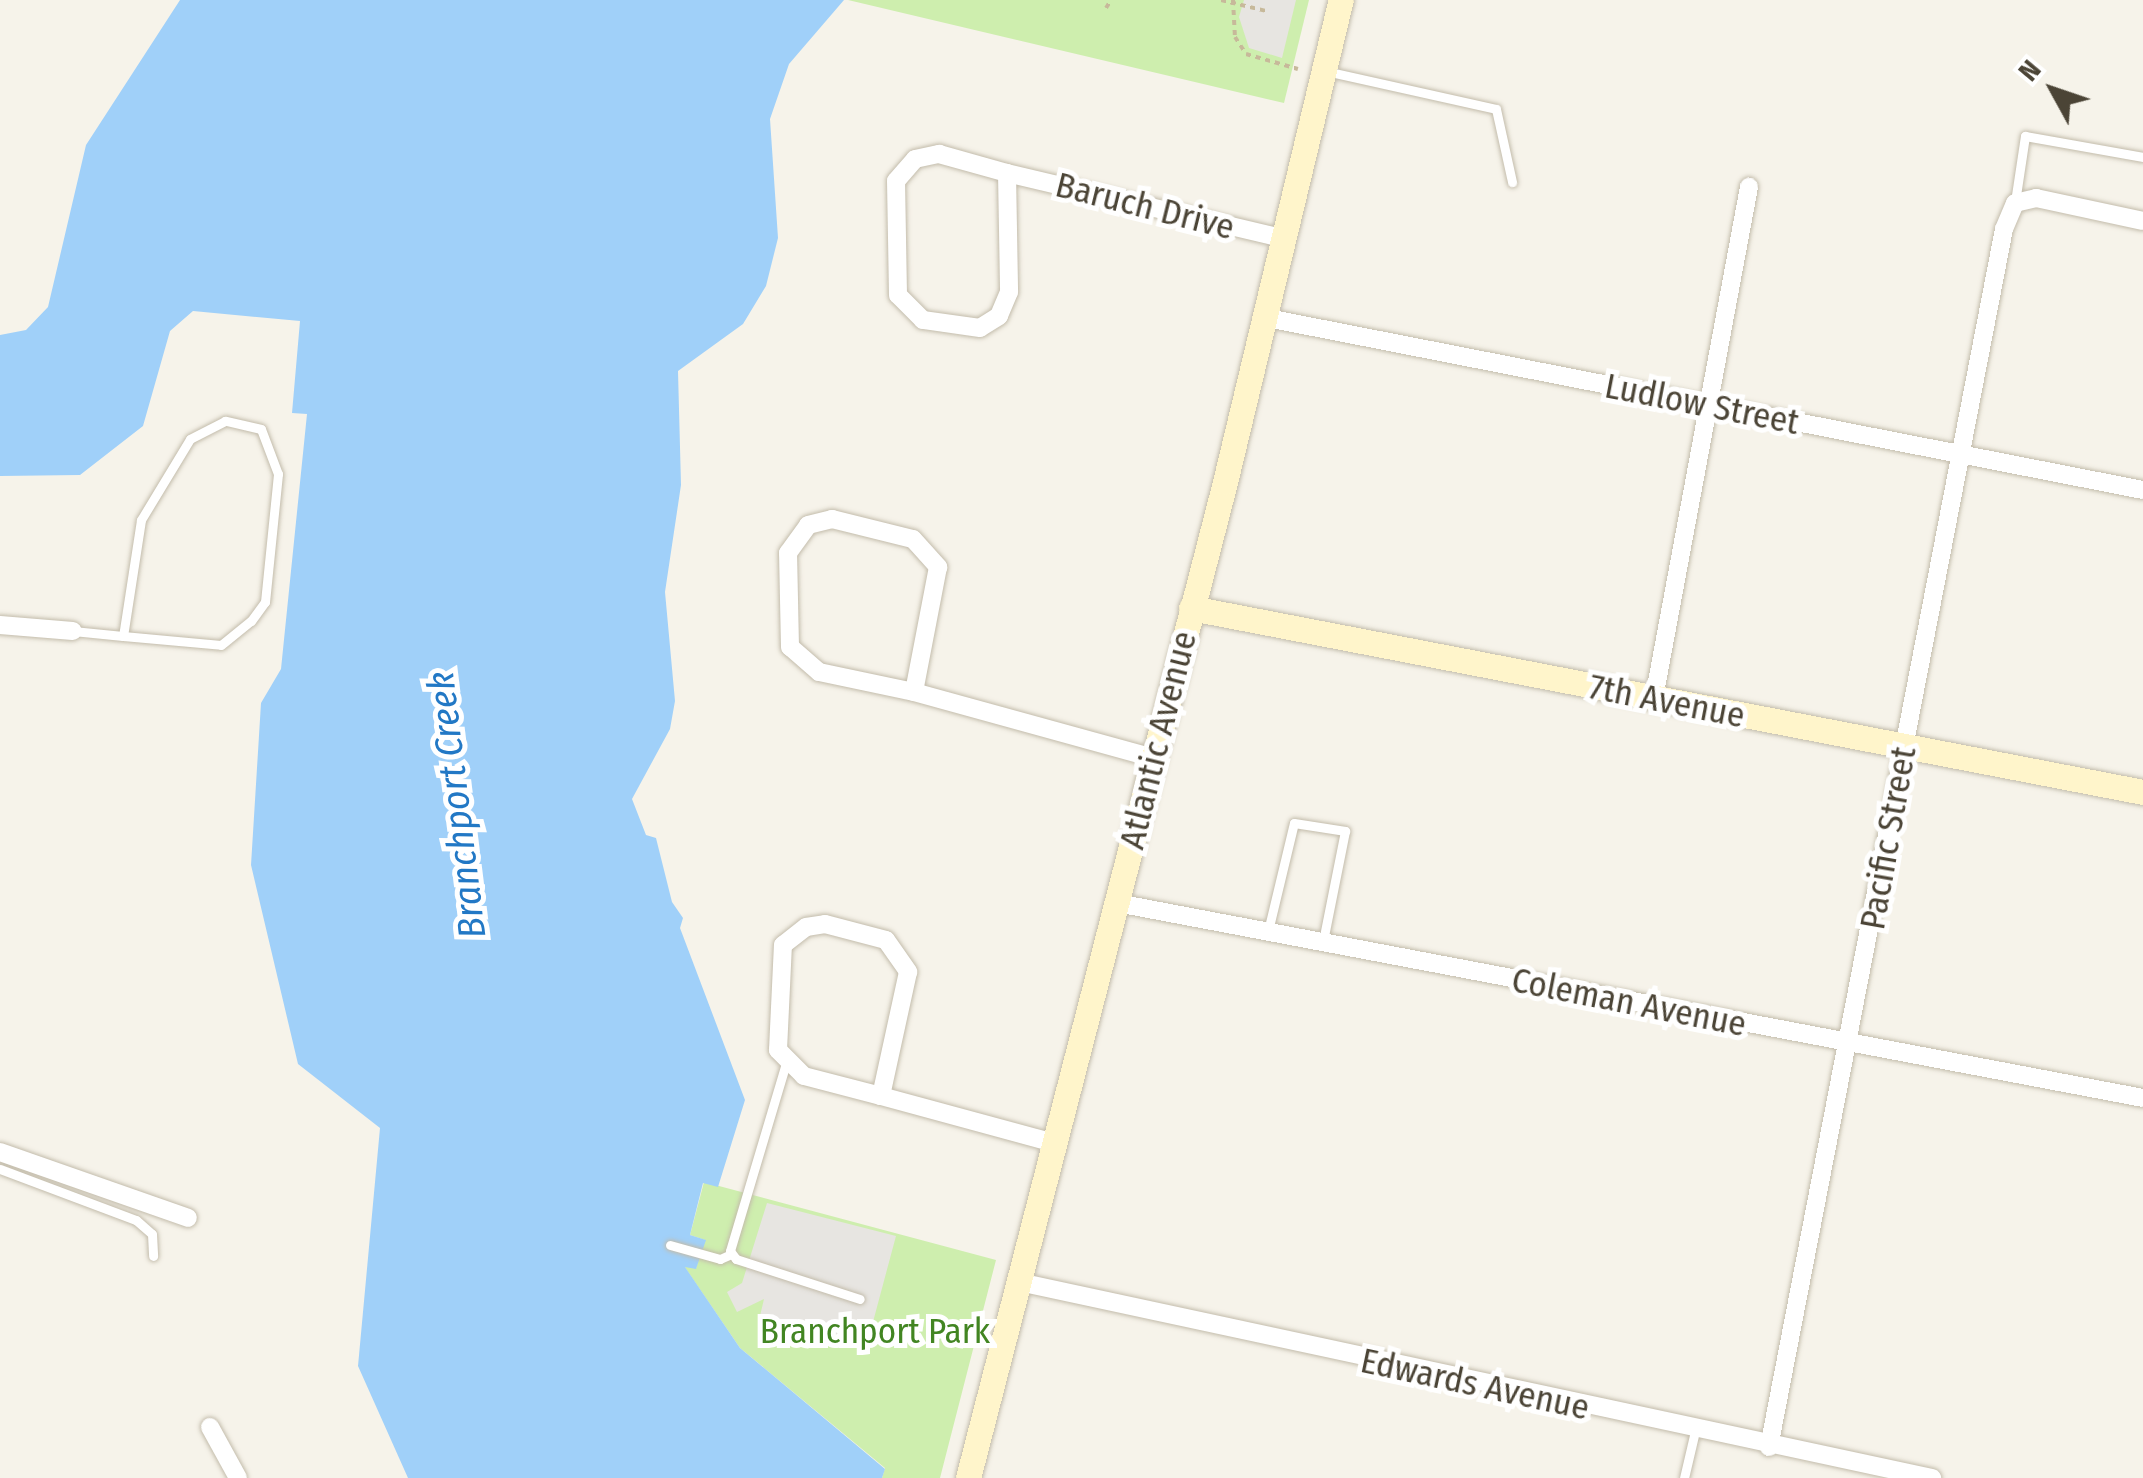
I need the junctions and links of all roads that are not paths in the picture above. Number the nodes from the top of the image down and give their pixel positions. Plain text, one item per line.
1 (1341, 0) edge
2 (1311, 70) junction
3 (2143, 157) edge
4 (1007, 173) junction
5 (1512, 182) dead end
6 (1749, 187) dead end
7 (2015, 203) junction
8 (2143, 221) edge
9 (1283, 238) junction
10 (1262, 317) junction
11 (1706, 404) junction
12 (1961, 454) junction
13 (2143, 490) edge
14 (1192, 608) junction
15 (0, 625) edge
16 (74, 631) joint
17 (122, 636) junction
18 (914, 692) junction
19 (1654, 698) junction
20 (1905, 747) junction
21 (1153, 758) junction
22 (2143, 792) edge
23 (1116, 902) junction
24 (1268, 934) junction
25 (1323, 944) junction
26 (1849, 1044) junction
27 (786, 1064) junction
28 (881, 1096) junction
29 (2143, 1098) edge
30 (1054, 1143) junction
31 (0, 1152) edge
32 (0, 1169) edge
33 (188, 1218) dead end
34 (670, 1245) dead end
35 (731, 1254) junction
36 (153, 1256) dead end
37 (1019, 1282) junction
38 (860, 1299) dead end
39 (210, 1428) dead end
40 (1695, 1431) junction
41 (1770, 1447) junction
42 (238, 1478) edge
43 (968, 1478) edge
44 (1684, 1478) edge
45 (1932, 1478) edge

1 - 2 street, Atlantic Avenue
2 - 5 lane
2 - 9 street, Atlantic Avenue
3 - 7 lane
4 - 4 street, Baruch Drive
4 - 9 street, Baruch Drive
6 - 11 street
7 - 8 street
7 - 12 street, Pacific Street
9 - 10 street, Atlantic Avenue
10 - 11 street, Ludlow Street
10 - 14 street, Atlantic Avenue
11 - 12 street, Ludlow Street
11 - 19 street
12 - 13 street, Ludlow Street
12 - 20 street, Pacific Street
14 - 19 street, 7th Avenue
14 - 21 street, Atlantic Avenue
15 - 16 street
16 - 17 lane
17 - 17 lane
18 - 18 street
18 - 21 street
19 - 20 street, 7th Avenue
20 - 22 street, 7th Avenue
20 - 26 street, Pacific Street
21 - 23 street, Atlantic Avenue
23 - 24 street, Coleman Avenue
23 - 30 street, Atlantic Avenue
24 - 25 street, Coleman Avenue
24 - 25 lane
25 - 26 street, Coleman Avenue
26 - 29 street, Coleman Avenue
26 - 41 street, Pacific Street
27 - 28 street
27 - 28 street
27 - 35 lane
28 - 30 street
30 - 37 street, Atlantic Avenue
31 - 33 street
32 - 36 lane
34 - 35 lane
35 - 38 lane
37 - 40 street, Edwards Avenue
37 - 43 street, Atlantic Avenue
39 - 42 street
40 - 41 street, Edwards Avenue
40 - 44 lane
41 - 45 street, Edwards Avenue

